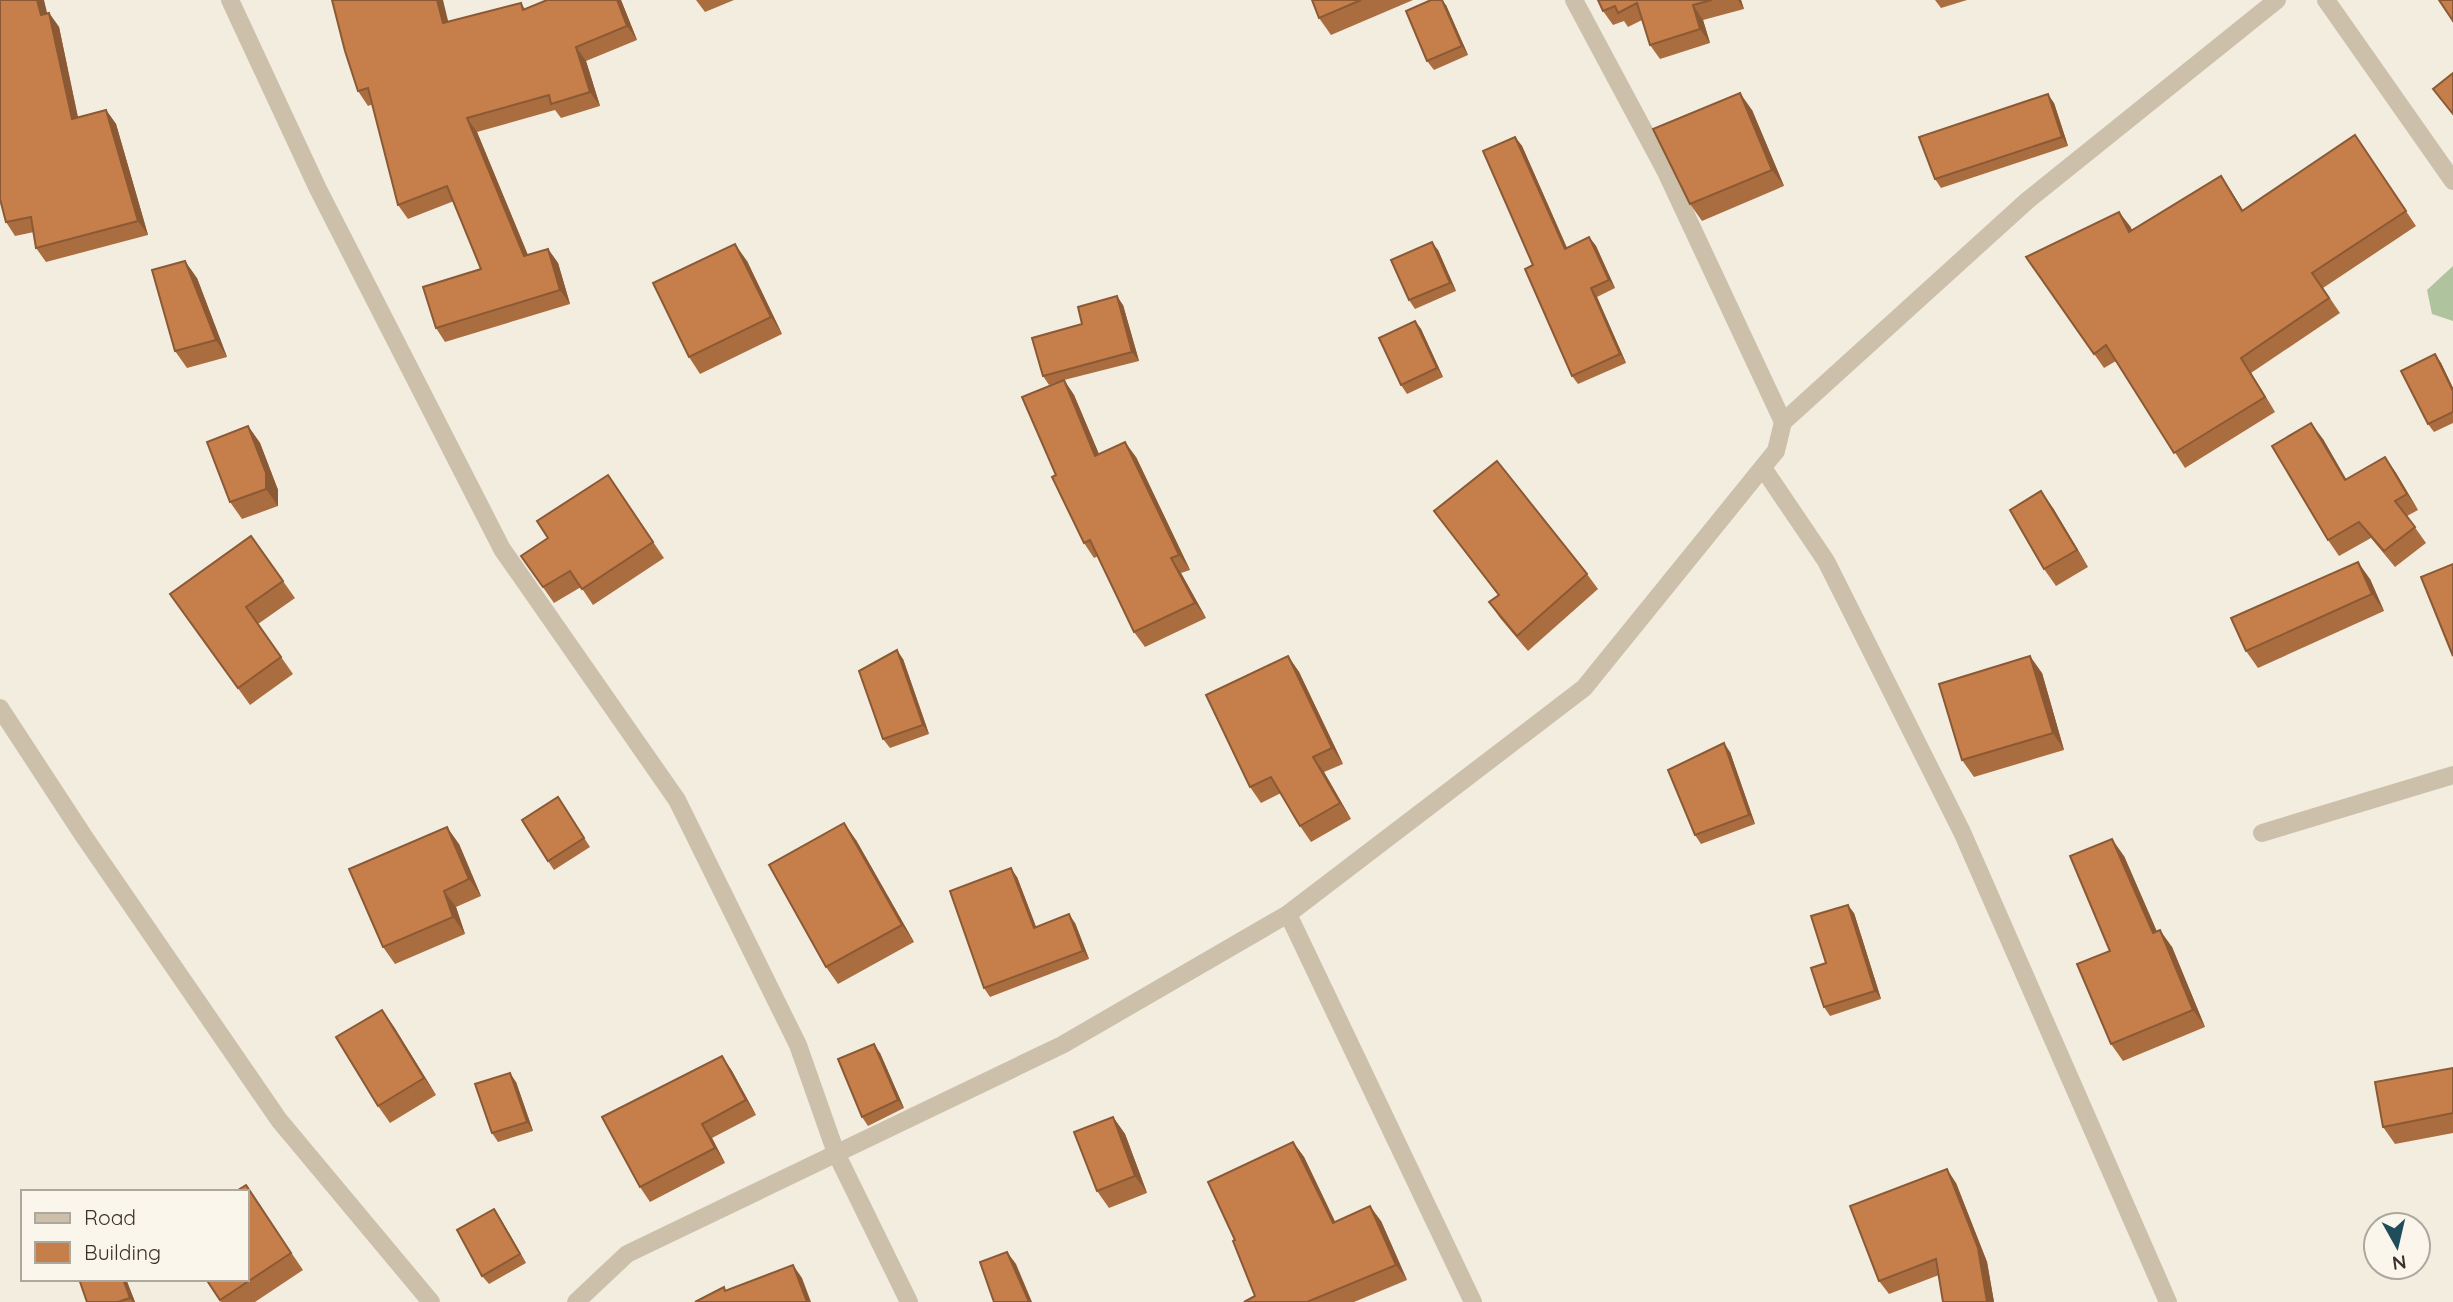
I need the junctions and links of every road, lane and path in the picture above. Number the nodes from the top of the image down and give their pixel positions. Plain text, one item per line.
1 (230, 0) edge
2 (1574, 0) edge
3 (2277, 0) edge
4 (2326, 0) edge
5 (2453, 181) edge
6 (1783, 422) junction
7 (1763, 468) junction
8 (0, 708) edge
9 (2453, 775) edge
10 (2262, 833) dead end
11 (1288, 914) junction
12 (836, 1153) junction
13 (431, 1302) edge
14 (576, 1302) edge
15 (909, 1302) edge
16 (1473, 1302) edge
17 (2168, 1302) edge

1 - 12 street
2 - 6 street
3 - 6 street
4 - 5 street
6 - 7 street
7 - 11 street
7 - 17 street
8 - 13 street
9 - 10 street
11 - 12 street
11 - 16 street
12 - 14 street
12 - 15 street

